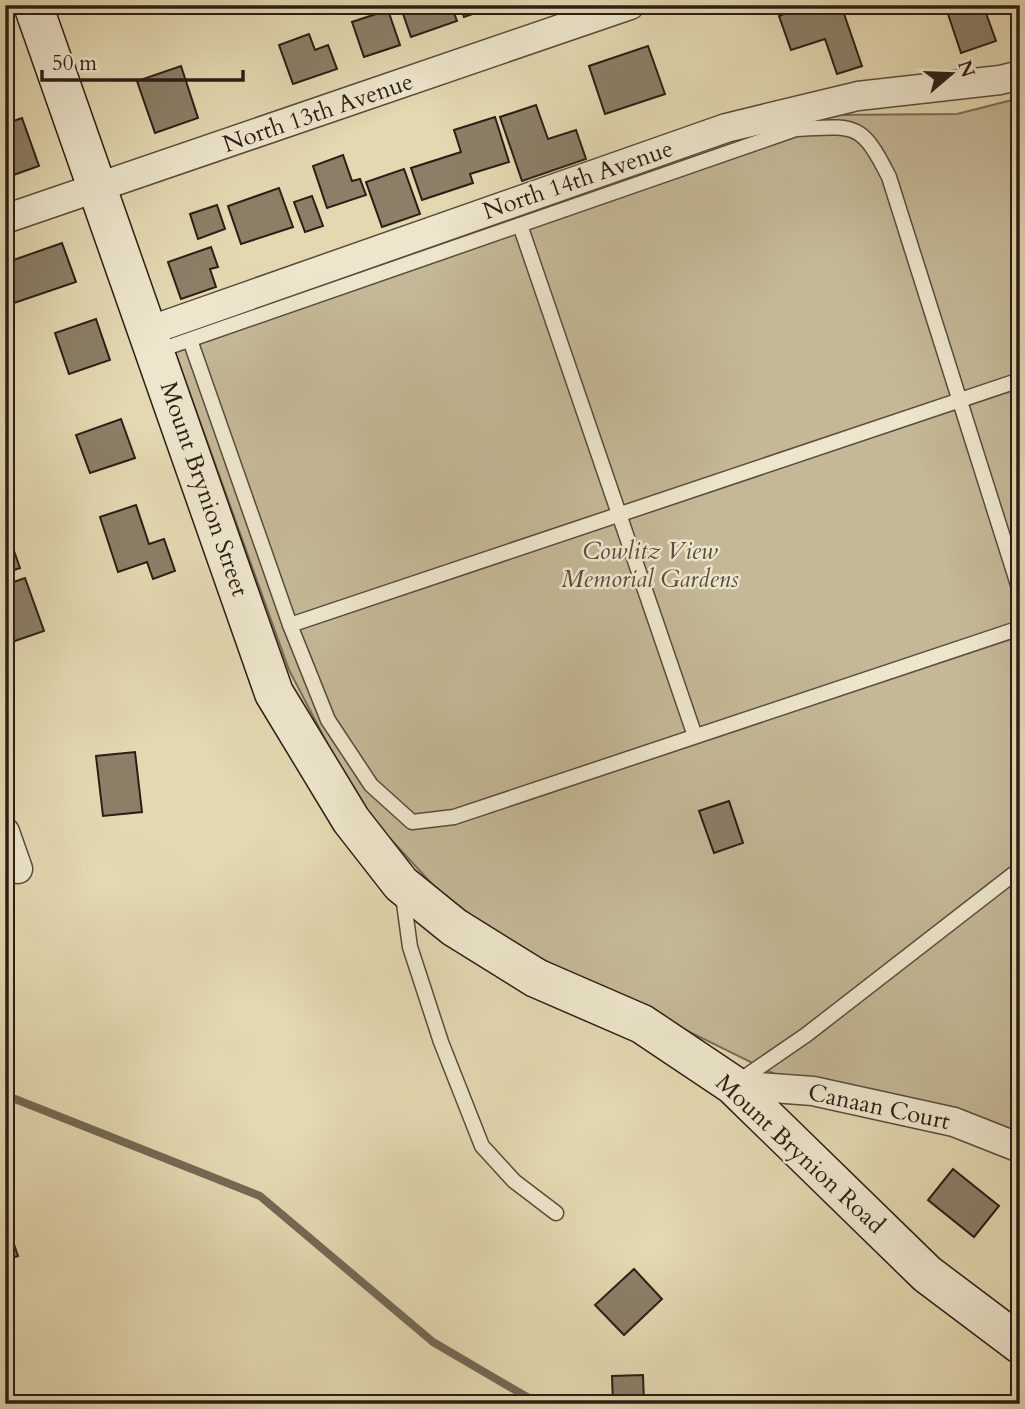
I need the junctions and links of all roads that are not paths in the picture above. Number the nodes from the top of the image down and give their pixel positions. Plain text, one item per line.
1 (33, 5) edge
2 (630, 5) edge
3 (1020, 75) edge
4 (98, 189) junction
5 (5, 219) edge
6 (520, 225) junction
7 (165, 341) junction
8 (1020, 380) edge
9 (960, 400) junction
10 (619, 515) junction
11 (1020, 591) edge
12 (290, 625) junction
13 (1020, 628) edge
14 (695, 736) junction
15 (5, 832) edge
16 (18, 869) dead end
17 (1020, 869) edge
18 (401, 884) junction
19 (454, 927) joint
20 (733, 1085) junction
21 (1020, 1148) edge
22 (556, 1213) dead end
23 (1020, 1344) edge

1 - 4 street, Mount Brynion Street
2 - 4 street, North 13th Avenue
3 - 7 street, North 14th Avenue
4 - 5 street, North 13th Avenue
4 - 7 street, Mount Brynion Street
6 - 7 lane
6 - 9 lane
6 - 10 lane
7 - 12 lane
7 - 18 street, Mount Brynion Street
8 - 9 lane
9 - 10 lane
9 - 11 lane
10 - 12 lane
10 - 14 lane
12 - 14 lane
13 - 14 lane
15 - 16 street
17 - 20 lane
18 - 19 street, Mount Brynion Street
18 - 22 lane
19 - 20 street, Mount Brynion Road
20 - 21 street, Canaan Court
20 - 23 street, Mount Brynion Road

